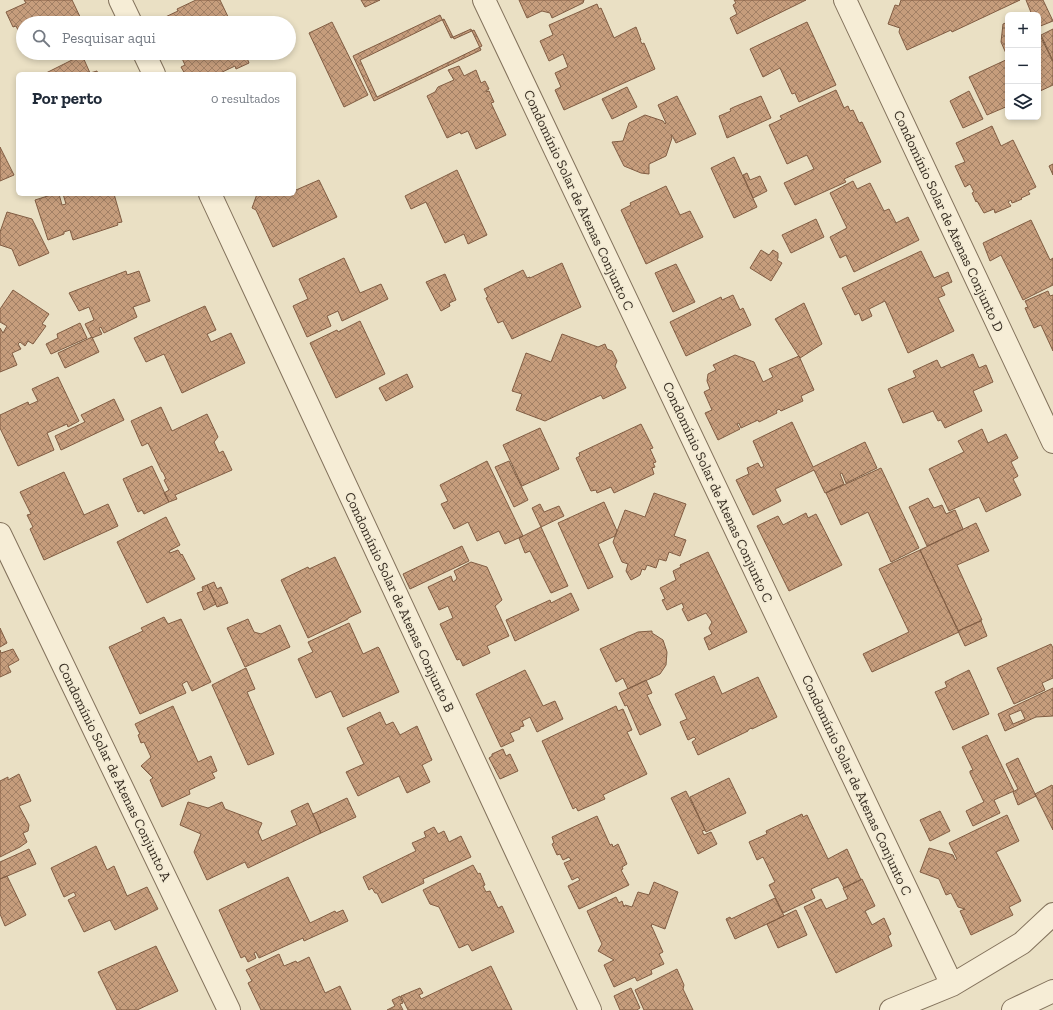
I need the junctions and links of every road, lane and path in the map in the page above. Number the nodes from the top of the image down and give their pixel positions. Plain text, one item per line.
1 (120, 0) edge
2 (484, 0) edge
3 (844, 0) edge
4 (127, 16) edge
5 (147, 60) edge
6 (153, 72) edge
7 (211, 196) edge
8 (1053, 442) edge
9 (0, 534) edge
10 (1053, 914) edge
11 (952, 985) junction
12 (1053, 991) edge
13 (229, 1010) edge
14 (590, 1010) edge
15 (891, 1010) edge
16 (1013, 1010) edge

1 - 4 street
2 - 11 street, Condomínio Solar de Atenas Conjunto C
3 - 8 street, Condomínio Solar de Atenas Conjunto D
5 - 6 street
7 - 14 street, Condomínio Solar de Atenas Conjunto B
9 - 13 street, Condomínio Solar de Atenas Conjunto A
10 - 11 street
11 - 15 street
12 - 16 street

